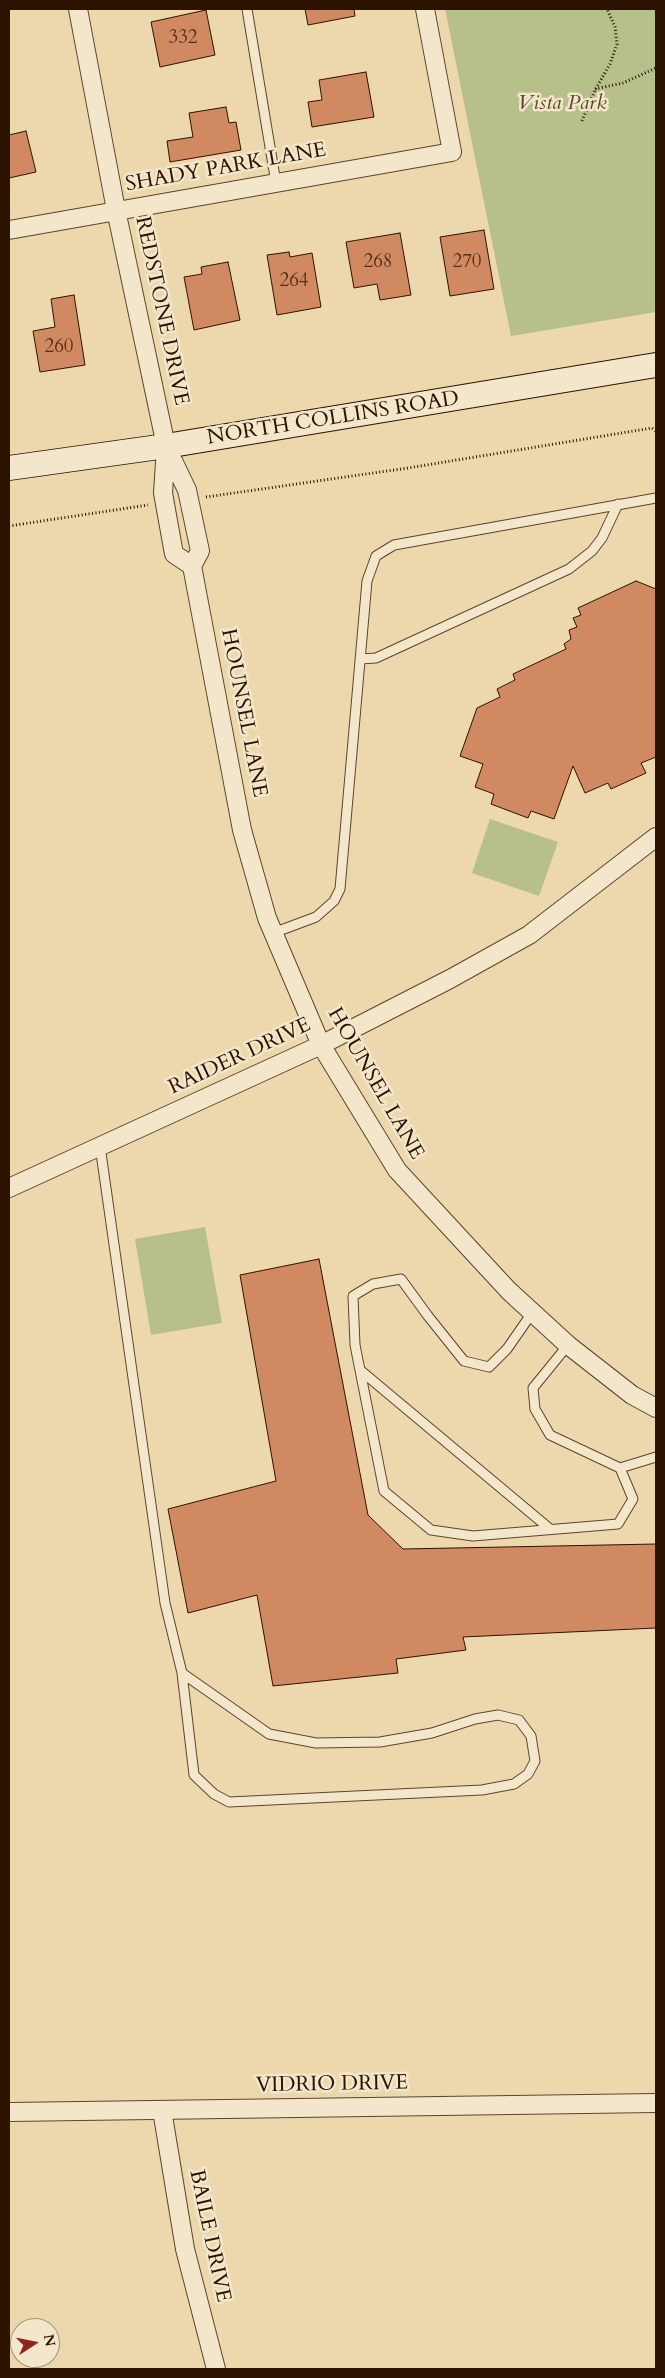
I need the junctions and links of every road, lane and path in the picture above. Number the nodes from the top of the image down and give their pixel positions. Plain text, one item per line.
1 (78, 9) edge
2 (247, 9) edge
3 (425, 9) edge
4 (607, 9) edge
5 (656, 68) edge
6 (595, 90) junction
7 (582, 121) dead end
8 (276, 183) junction
9 (116, 210) junction
10 (9, 230) edge
11 (656, 365) edge
12 (656, 430) edge
13 (166, 446) junction
14 (9, 468) edge
15 (656, 498) edge
16 (189, 500) junction
17 (165, 503) junction
18 (618, 504) junction
19 (9, 526) edge
20 (192, 566) junction
21 (360, 658) junction
22 (656, 837) edge
23 (273, 933) junction
24 (321, 1045) junction
25 (100, 1146) junction
26 (9, 1188) edge
27 (532, 1313) junction
28 (568, 1345) junction
29 (360, 1370) junction
30 (656, 1408) edge
31 (656, 1457) edge
32 (620, 1468) junction
33 (550, 1529) junction
34 (182, 1673) junction
35 (656, 2103) edge
36 (162, 2110) junction
37 (9, 2112) edge
38 (216, 2369) edge

1 - 9 street, REDSTONE DRIVE
2 - 8 lane
3 - 8 street, SHADY PARK LANE
4 - 6 path
5 - 6 path
6 - 7 path
8 - 9 street, SHADY PARK LANE
9 - 10 street, SHADY PARK LANE
9 - 13 street, REDSTONE DRIVE
11 - 13 street, NORTH COLLINS ROAD
12 - 16 path
13 - 14 street, NORTH COLLINS ROAD
13 - 16 street, HOUNSEL LANE
13 - 17 street
15 - 18 lane
16 - 20 street, HOUNSEL LANE
17 - 19 path
17 - 20 street
18 - 21 lane
18 - 21 lane
20 - 23 street, HOUNSEL LANE
21 - 23 lane
22 - 24 street, RAIDER DRIVE
23 - 24 street, HOUNSEL LANE
24 - 25 street, RAIDER DRIVE
24 - 27 street, HOUNSEL LANE
25 - 26 street, RAIDER DRIVE
25 - 34 lane
27 - 28 street, HOUNSEL LANE
27 - 29 lane
28 - 30 street, HOUNSEL LANE
28 - 32 lane
29 - 33 lane
29 - 33 lane
31 - 32 lane
32 - 33 lane
34 - 34 lane
35 - 36 street, VIDRIO DRIVE
36 - 37 street, VIDRIO DRIVE
36 - 38 street, BAILE DRIVE

